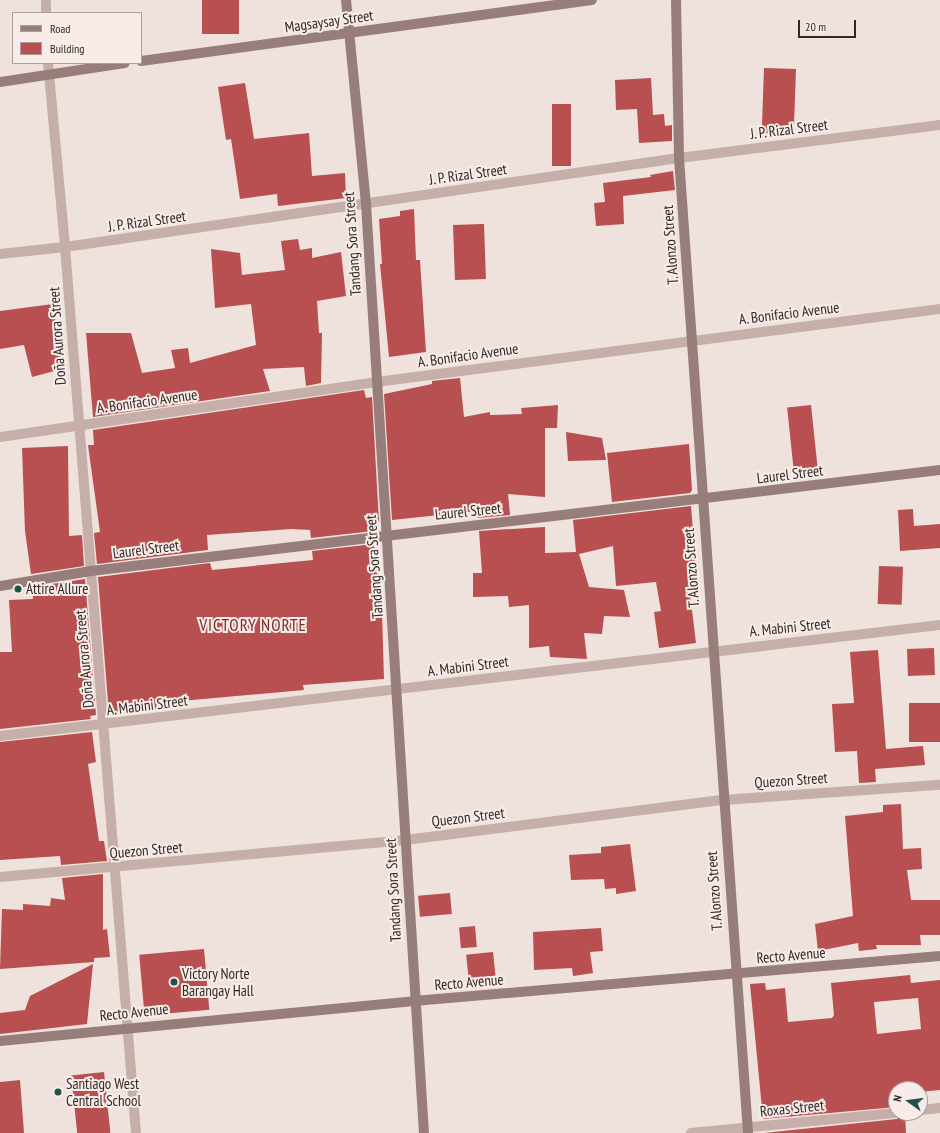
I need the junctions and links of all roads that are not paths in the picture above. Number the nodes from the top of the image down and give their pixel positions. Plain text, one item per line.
1 (46, 0) edge
2 (346, 0) edge
3 (592, 0) edge
4 (676, 0) edge
5 (46, 12) edge
6 (351, 33) junction
7 (142, 61) edge
8 (110, 64) edge
9 (48, 68) edge
10 (0, 82) edge
11 (940, 125) edge
12 (679, 158) junction
13 (366, 204) junction
14 (65, 248) junction
15 (0, 254) edge
16 (940, 309) edge
17 (693, 340) junction
18 (376, 382) junction
19 (79, 426) junction
20 (0, 437) edge
21 (940, 470) edge
22 (702, 500) junction
23 (387, 535) junction
24 (91, 571) junction
25 (0, 586) edge
26 (940, 625) edge
27 (712, 651) junction
28 (397, 690) junction
29 (104, 725) junction
30 (0, 736) edge
31 (940, 785) edge
32 (723, 800) junction
33 (405, 840) junction
34 (115, 868) junction
35 (0, 877) edge
36 (940, 956) edge
37 (735, 975) junction
38 (414, 1001) junction
39 (129, 1027) junction
40 (0, 1041) edge
41 (940, 1108) edge
42 (928, 1109) edge
43 (888, 1114) edge
44 (747, 1130) edge
45 (136, 1133) edge
46 (424, 1133) edge
47 (691, 1133) edge

1 - 5 street
2 - 6 street, Tandang Sora Street
3 - 6 street, Magsaysay Street
4 - 12 street, T. Alonzo Street
6 - 7 street, Magsaysay Street
6 - 13 street, Tandang Sora Street
8 - 9 street
9 - 10 street
9 - 14 street, Doña Aurora Street
11 - 12 street, J. P. Rizal Street
12 - 13 street, J. P. Rizal Street
12 - 17 street, T. Alonzo Street
13 - 14 street, J. P. Rizal Street
13 - 18 street, Tandang Sora Street
14 - 15 street, J. P. Rizal Street
14 - 19 street, Doña Aurora Street
16 - 17 street, A. Bonifacio Avenue
17 - 18 street, A. Bonifacio Avenue
17 - 22 street, T. Alonzo Street
18 - 19 street, A. Bonifacio Avenue
18 - 23 street, Tandang Sora Street
19 - 20 street, A. Bonifacio Avenue
19 - 24 street, Doña Aurora Street
21 - 22 street, Laurel Street
22 - 23 street, Laurel Street
22 - 27 street, T. Alonzo Street
23 - 24 street, Laurel Street
23 - 28 street, Tandang Sora Street
24 - 25 street, Laurel Street
24 - 29 street, Doña Aurora Street
26 - 27 street, A. Mabini Street
27 - 28 street, A. Mabini Street
27 - 32 street, T. Alonzo Street
28 - 29 street, A. Mabini Street
28 - 33 street, Tandang Sora Street
29 - 30 street, A. Mabini Street
29 - 34 street, Doña Aurora Street
31 - 32 street, Quezon Street
32 - 33 street, Quezon Street
32 - 37 street, T. Alonzo Street
33 - 34 street, Quezon Street
33 - 38 street, Tandang Sora Street
34 - 35 street, Quezon Street
34 - 39 street, Doña Aurora Street
36 - 37 street, Recto Avenue
37 - 38 street, Recto Avenue
37 - 44 street, T. Alonzo Street
38 - 39 street, Recto Avenue
38 - 46 street, Tandang Sora Street
39 - 40 street, Recto Avenue
39 - 45 street, Doña Aurora Street
41 - 42 street
43 - 44 street, Roxas Street
44 - 47 street, Roxas Street

